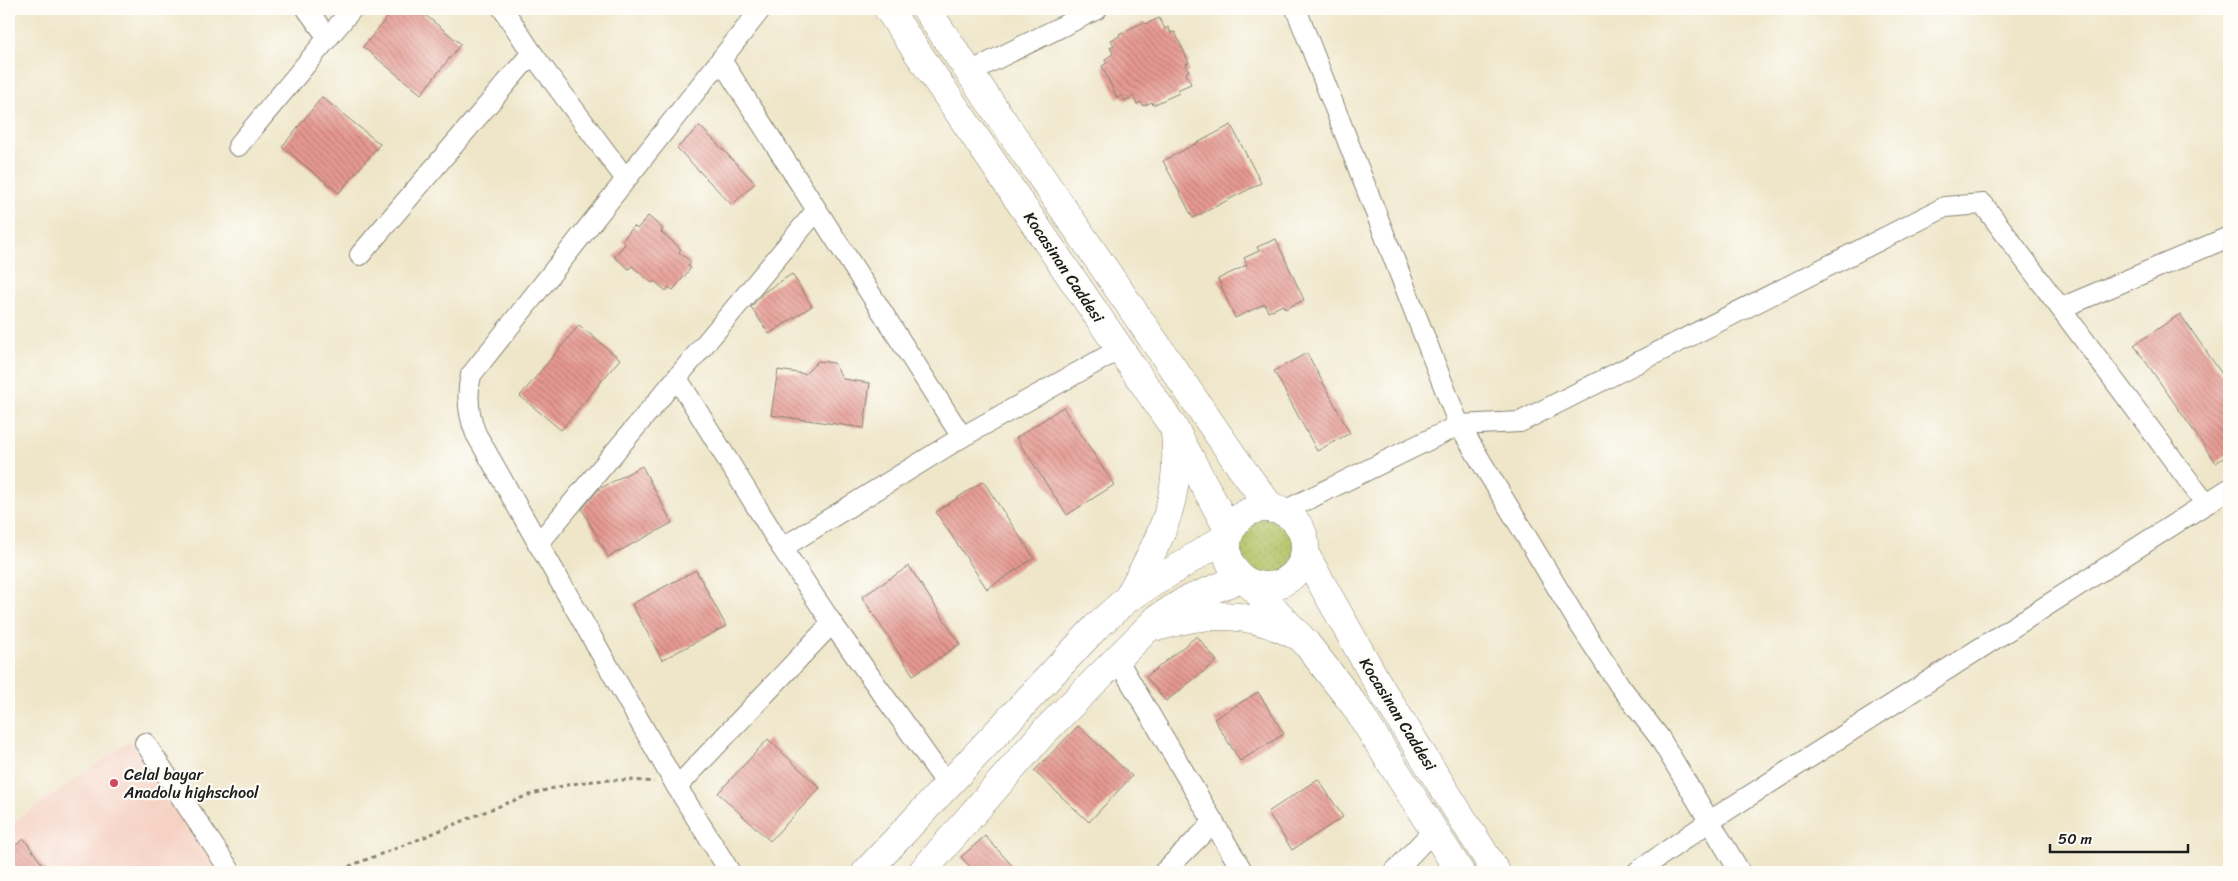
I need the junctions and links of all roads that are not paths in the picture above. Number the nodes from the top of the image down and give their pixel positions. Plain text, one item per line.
1 (307, 9) edge
2 (352, 9) edge
3 (503, 9) edge
4 (761, 9) edge
5 (888, 9) edge
6 (926, 9) edge
7 (1097, 9) edge
8 (1296, 9) edge
9 (328, 38) junction
10 (532, 53) junction
11 (721, 60) junction
12 (970, 72) junction
13 (238, 146) dead end
14 (625, 178) junction
15 (816, 211) junction
16 (2229, 237) edge
17 (360, 254) dead end
18 (2060, 308) junction
19 (1120, 348) junction
20 (677, 378) junction
21 (1459, 424) junction
22 (1174, 428) junction
23 (962, 437) junction
24 (2229, 489) edge
25 (2206, 504) junction
26 (1277, 510) junction
27 (1229, 534) junction
28 (538, 544) junction
29 (782, 548) junction
30 (1305, 554) junction
31 (1245, 581) junction
32 (1127, 599) junction
33 (832, 623) junction
34 (1141, 634) junction
35 (1306, 643) junction
36 (1117, 658) junction
37 (145, 743) dead end
38 (947, 784) junction
39 (677, 787) junction
40 (1710, 821) junction
41 (1214, 822) junction
42 (1434, 830) junction
43 (230, 872) edge
44 (730, 872) edge
45 (866, 872) edge
46 (922, 872) edge
47 (1164, 872) edge
48 (1243, 872) edge
49 (1394, 872) edge
50 (1460, 872) edge
51 (1496, 872) edge
52 (1637, 872) edge
53 (1740, 872) edge

1 - 9 street
2 - 9 street
3 - 10 street
4 - 11 street
5 - 19 main road, Kocasinan Caddesi
6 - 12 main road, Kocasinan Caddesi
7 - 12 street
8 - 21 street
9 - 13 street
10 - 14 street
10 - 17 street
11 - 14 street
11 - 15 street
12 - 26 main road, Kocasinan Caddesi
14 - 28 street
15 - 20 street
15 - 23 street
16 - 18 street
18 - 21 street
18 - 25 street
19 - 22 main road, Kocasinan Caddesi
19 - 23 street
20 - 28 street
20 - 29 street
21 - 26 street
21 - 40 street
22 - 27 main road, Kocasinan Caddesi
22 - 32 main road
23 - 29 street
24 - 25 street
25 - 40 street
26 - 27 main road
26 - 30 main road
27 - 31 main road
27 - 32 main road
28 - 39 street
29 - 33 street
30 - 31 main road
30 - 51 main road, Kocasinan Caddesi
31 - 34 main road
31 - 35 main road, Kocasinan Caddesi
32 - 38 main road
33 - 38 street
33 - 39 street
34 - 35 main road
34 - 36 main road
35 - 42 main road, Kocasinan Caddesi
36 - 41 street
36 - 46 main road
37 - 43 street
38 - 45 main road
39 - 44 street
40 - 52 street
40 - 53 street
41 - 47 street
41 - 48 street
42 - 49 street
42 - 50 main road, Kocasinan Caddesi

